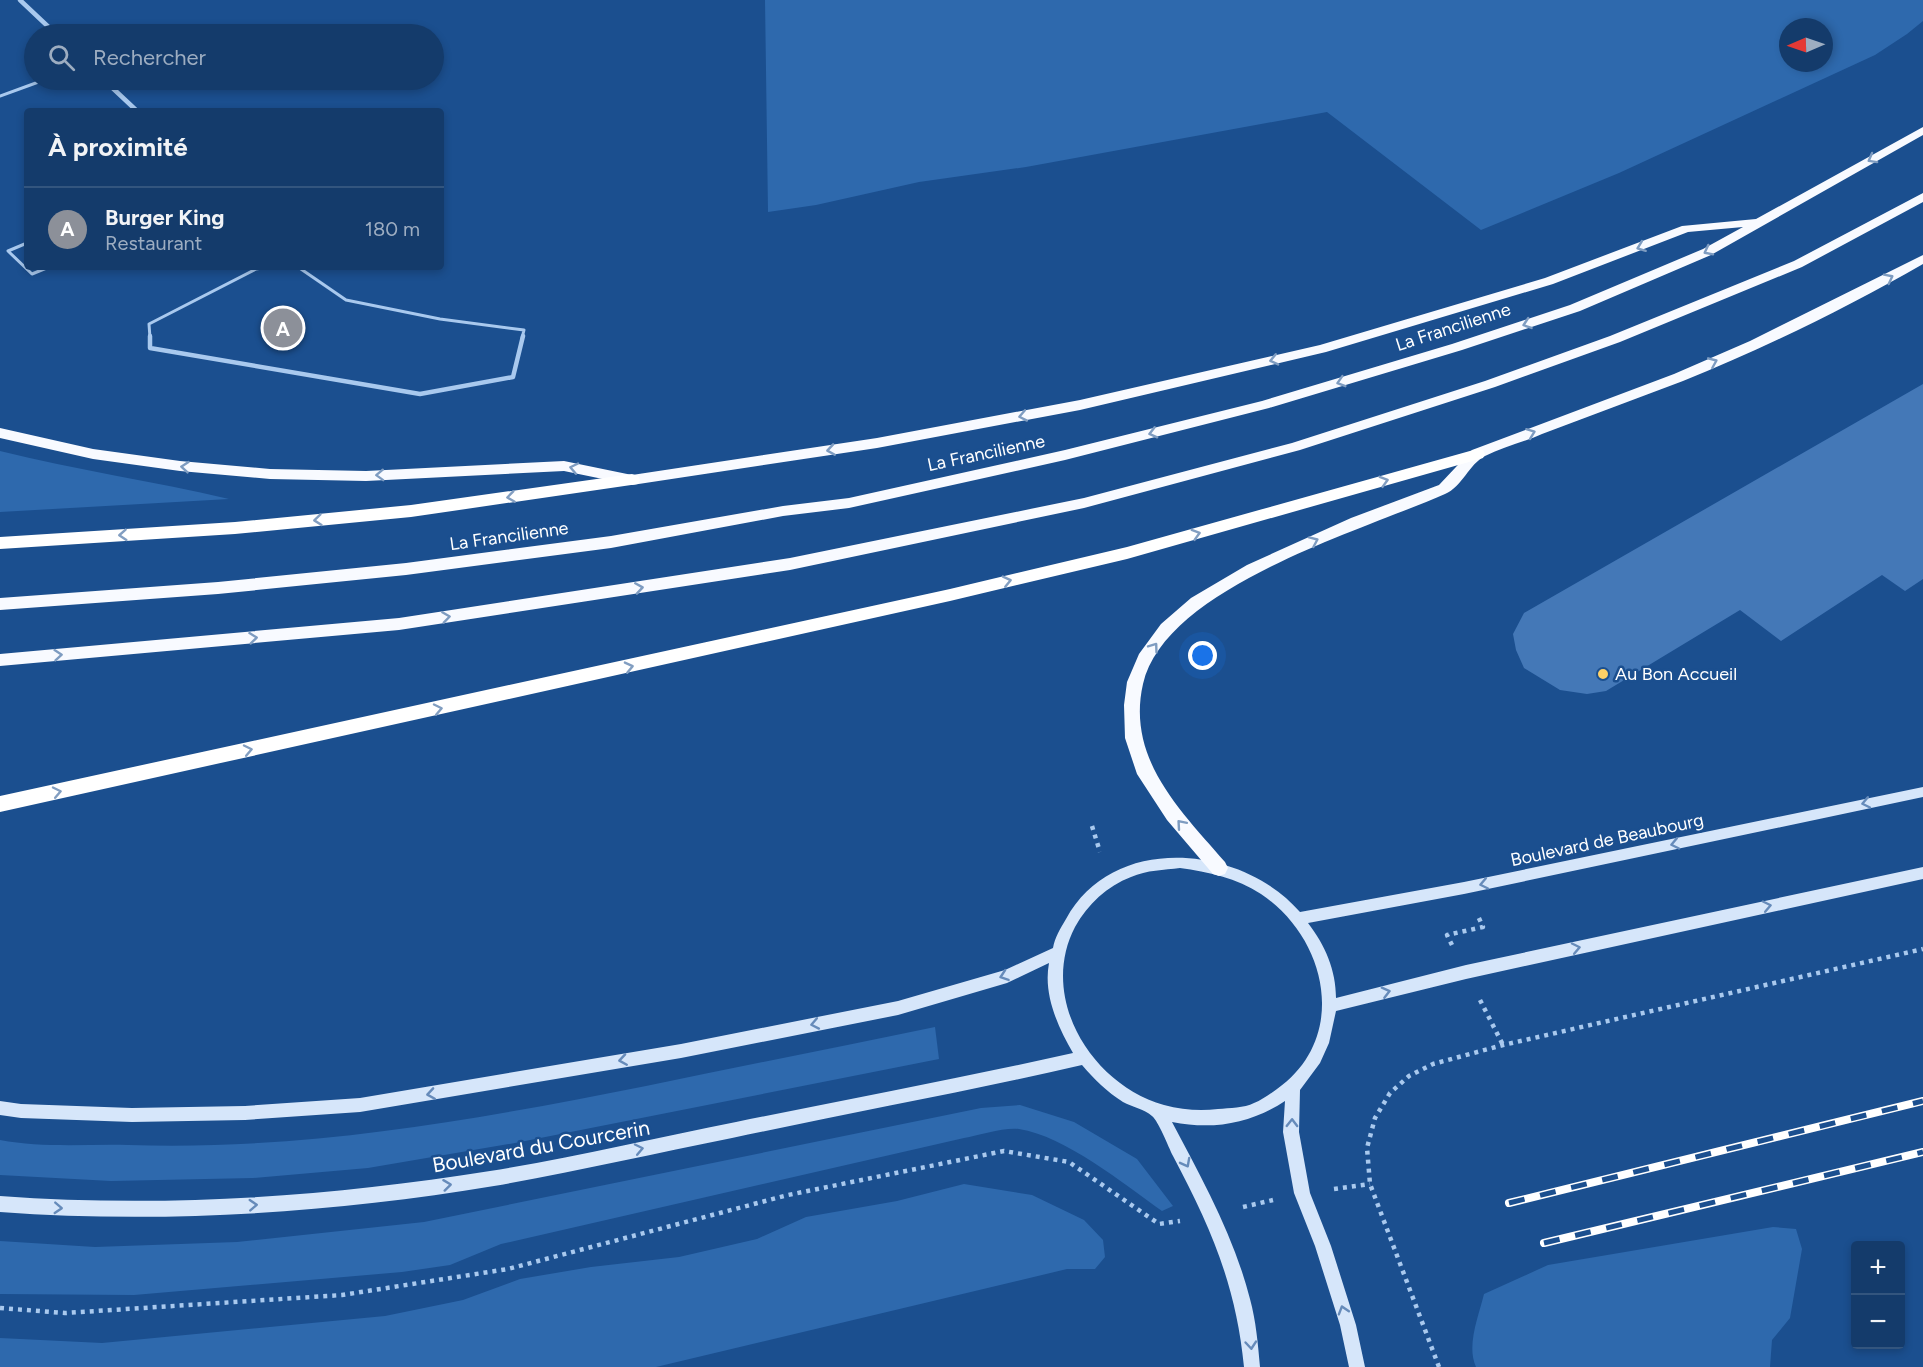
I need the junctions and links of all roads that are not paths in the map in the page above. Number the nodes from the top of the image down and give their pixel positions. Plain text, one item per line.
1 (20, 0) edge
2 (45, 24) edge
3 (24, 87) edge
4 (115, 90) edge
5 (0, 96) edge
6 (134, 108) edge
7 (1923, 130) edge
8 (1923, 197) edge
9 (1758, 222) junction
10 (24, 244) edge
11 (1923, 259) edge
12 (24, 266) edge
13 (28, 270) edge
14 (42, 270) edge
15 (254, 270) edge
16 (302, 270) edge
17 (0, 433) edge
18 (1477, 454) junction
19 (632, 480) junction
20 (0, 543) edge
21 (0, 604) edge
22 (0, 660) edge
23 (1923, 792) edge
24 (0, 804) edge
25 (1219, 868) junction
26 (1923, 873) edge
27 (1297, 919) junction
28 (1057, 953) junction
29 (1330, 1006) junction
30 (1083, 1058) junction
31 (1293, 1088) junction
32 (0, 1108) edge
33 (1158, 1112) junction
34 (0, 1204) edge
35 (1252, 1367) edge
36 (1357, 1367) edge

1 - 2 street
3 - 5 lane
4 - 6 street
7 -> 9 highway, La Francilienne
22 -> 8 highway
9 -> 19 highway
9 -> 21 highway, La Francilienne
10 - 12 lane
18 -> 11 highway
13 - 14 lane
15 - 16 lane
19 -> 17 highway
24 -> 18 highway
25 -> 18 highway
19 -> 20 highway
23 -> 27 main road, Boulevard de Beaubourg
25 - 27 main road
25 - 28 main road
29 -> 26 main road
27 - 29 main road
28 - 30 main road
28 -> 32 main road
29 - 31 main road
30 - 33 main road
34 -> 30 main road, Boulevard du Courcerin
31 - 33 main road
36 -> 31 main road
33 -> 35 main road

